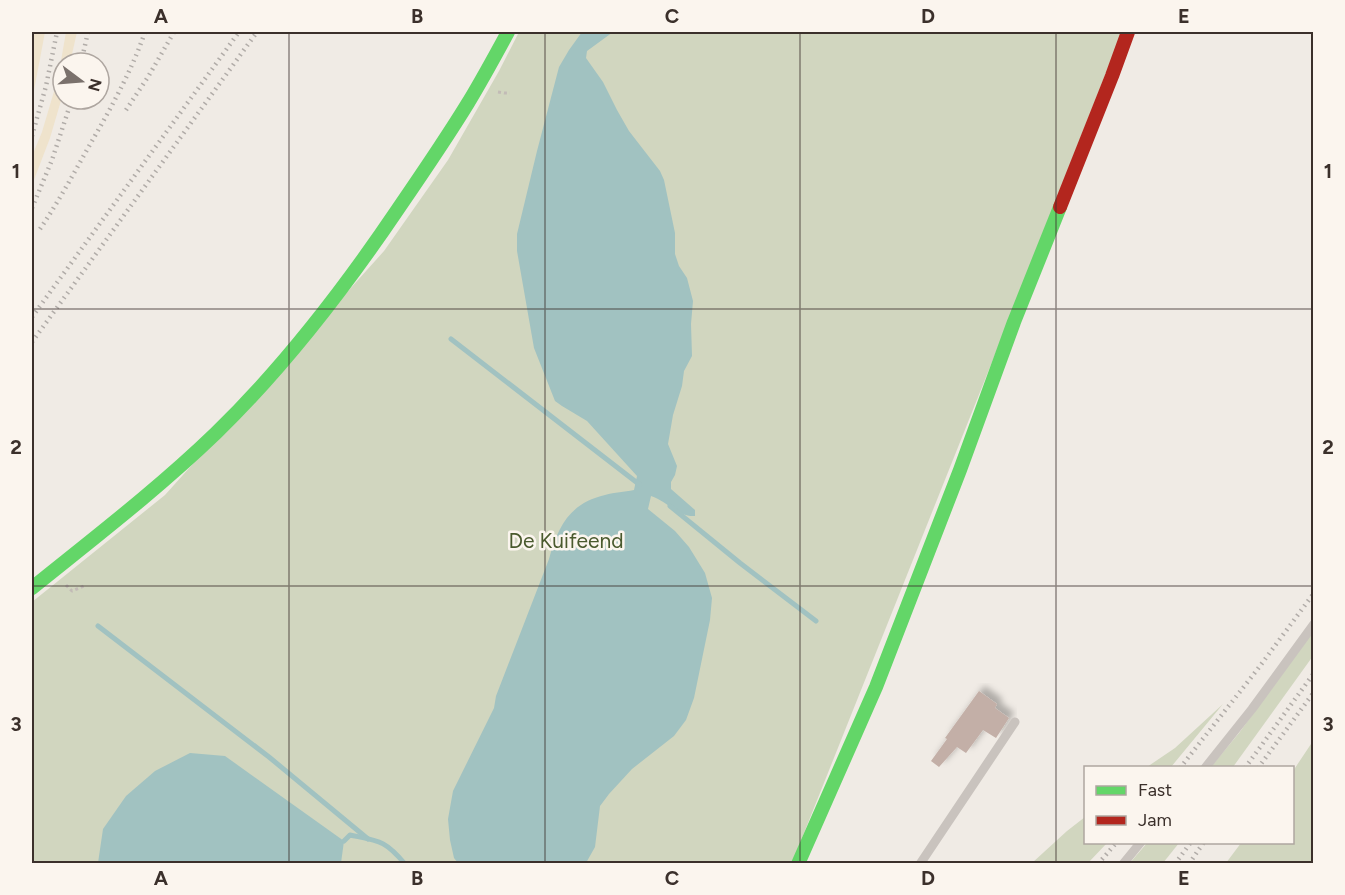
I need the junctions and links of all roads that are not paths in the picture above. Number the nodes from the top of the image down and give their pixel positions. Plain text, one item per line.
1 (508, 32) edge
2 (1128, 32) edge
3 (32, 588) edge
4 (1314, 624) edge
5 (1015, 722) dead end
6 (1207, 766) edge
7 (1140, 844) edge
8 (798, 864) edge
9 (920, 864) edge
10 (1123, 864) edge

1 - 3 street
2 - 8 street
4 - 6 lane
5 - 9 lane
7 - 10 lane

